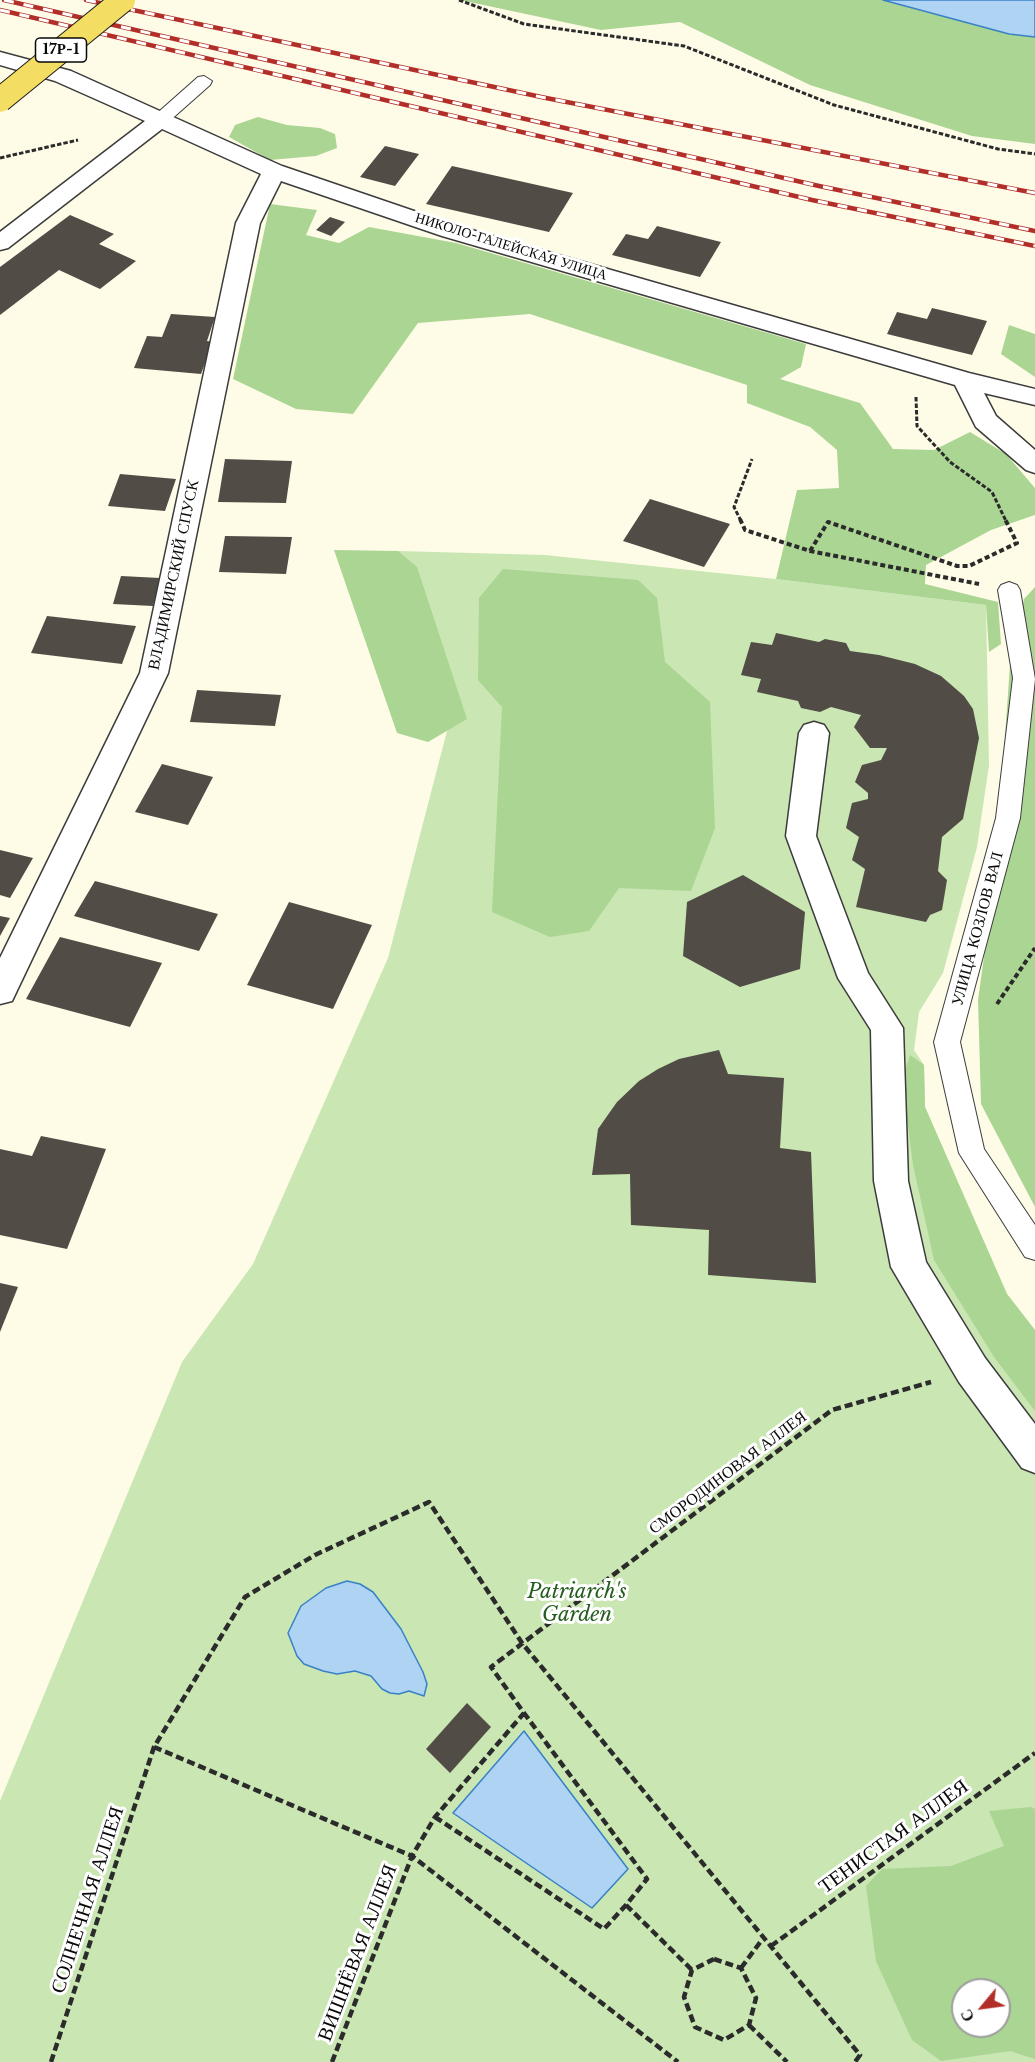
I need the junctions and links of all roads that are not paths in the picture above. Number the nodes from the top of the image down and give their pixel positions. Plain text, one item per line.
1 (123, 0) edge
2 (0, 58) edge
3 (204, 81) dead end
4 (0, 100) edge
5 (160, 120) junction
6 (273, 171) junction
7 (0, 243) edge
8 (965, 380) junction
9 (1035, 398) edge
10 (1035, 464) edge
11 (1009, 590) road end
12 (814, 733) dead end
13 (0, 991) edge
14 (1035, 1248) edge
15 (1035, 1455) edge

1 - 4 main road, 17Р-1, bridge
2 - 5 street, НИКОЛО-ГАЛЕЙСКАЯ УЛИЦА
3 - 5 lane
5 - 6 street, НИКОЛО-ГАЛЕЙСКАЯ УЛИЦА
5 - 7 street
6 - 8 street, НИКОЛО-ГАЛЕЙСКАЯ УЛИЦА
6 - 13 street, ВЛАДИМИРСКИЙ СПУСК
8 - 9 street, НИКОЛО-ГАЛЕЙСКАЯ УЛИЦА
8 - 10 street
11 - 14 lane, УЛИЦА КОЗЛОВ ВАЛ
12 - 15 street

